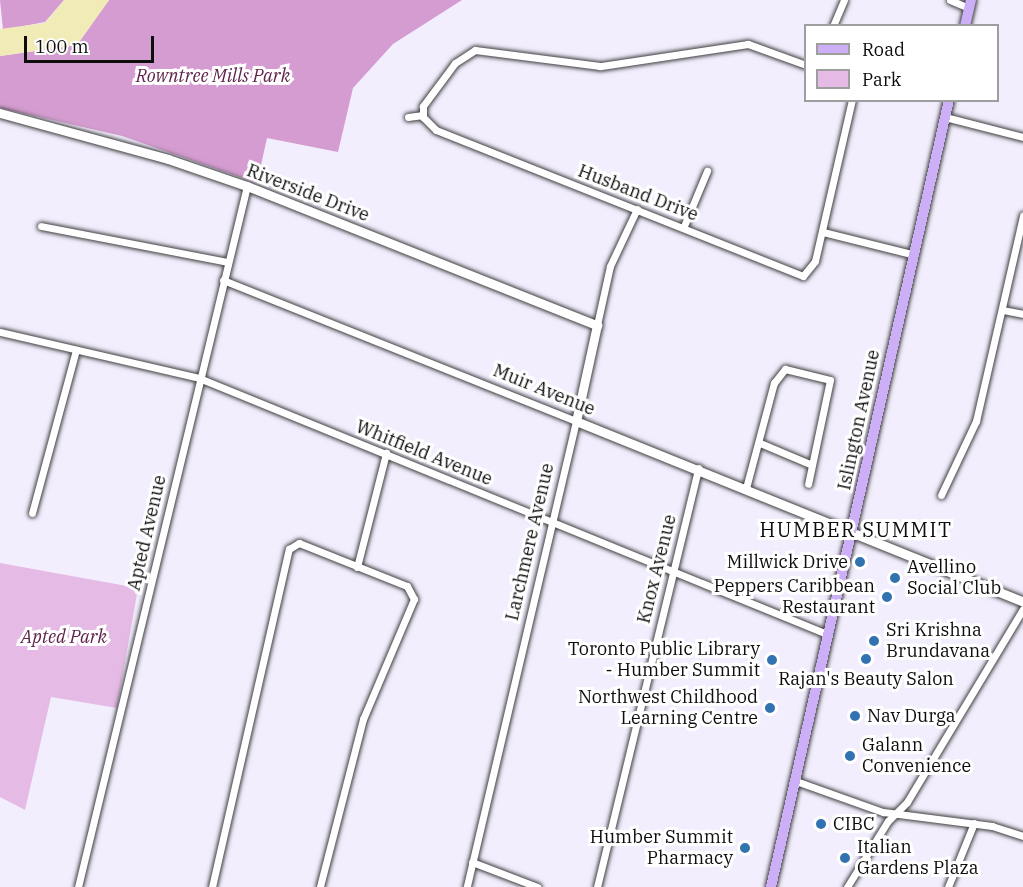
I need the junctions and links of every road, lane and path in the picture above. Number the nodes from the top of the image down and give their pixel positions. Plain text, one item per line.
1 (844, 0) edge
2 (951, 0) edge
3 (970, 4) edge
4 (834, 24) edge
5 (965, 24) edge
6 (804, 63) edge
7 (852, 102) edge
8 (949, 102) edge
9 (0, 113) edge
10 (422, 113) junction
11 (408, 117) dead end
12 (945, 117) junction
13 (1023, 137) edge
14 (707, 171) dead end
15 (247, 186) junction
16 (637, 209) junction
17 (1023, 215) edge
18 (41, 226) dead end
19 (684, 226) junction
20 (823, 232) junction
21 (910, 254) junction
22 (228, 262) junction
23 (223, 280) junction
24 (1003, 310) junction
25 (1023, 314) edge
26 (597, 325) junction
27 (0, 332) edge
28 (76, 350) junction
29 (199, 378) junction
30 (576, 421) junction
31 (760, 443) junction
32 (386, 453) junction
33 (813, 465) junction
34 (699, 468) junction
35 (808, 484) dead end
36 (746, 488) junction
37 (941, 495) dead end
38 (32, 513) dead end
39 (552, 522) junction
40 (853, 530) junction
41 (357, 567) junction
42 (672, 568) junction
43 (1023, 602) edge
44 (1023, 609) edge
45 (827, 634) junction
46 (793, 780) junction
47 (898, 813) junction
48 (974, 823) junction
49 (1023, 836) edge
50 (472, 862) junction
51 (78, 887) edge
52 (212, 887) edge
53 (320, 887) edge
54 (467, 887) edge
55 (537, 887) edge
56 (597, 887) edge
57 (771, 887) edge
58 (847, 887) edge
59 (948, 887) edge

1 - 4 street
2 - 3 street
3 - 5 main road
6 - 10 street
7 - 20 street
8 - 12 main road, Islington Avenue
9 - 15 street, Riverside Drive
10 - 11 street
10 - 16 street, Husband Drive
12 - 13 street
12 - 21 main road, Islington Avenue
14 - 19 street
15 - 22 street, Apted Avenue
15 - 26 street, Riverside Drive
16 - 19 street, Husband Drive
16 - 26 street, Larchmere Avenue
17 - 24 street
18 - 22 street
19 - 20 street, Husband Drive
20 - 21 street
21 - 40 main road, Islington Avenue
22 - 23 street, Apted Avenue
23 - 29 street, Apted Avenue
23 - 30 street, Muir Avenue
24 - 25 street
24 - 37 street
26 - 30 street, Larchmere Avenue
27 - 28 street, Whitfield Avenue
28 - 29 street, Whitfield Avenue
28 - 38 street
29 - 32 street, Whitfield Avenue
29 - 51 street, Apted Avenue
30 - 34 street, Muir Avenue
30 - 39 street, Larchmere Avenue
31 - 33 street
31 - 33 street
31 - 36 street
32 - 39 street, Whitfield Avenue
32 - 41 street
33 - 35 street
34 - 36 street, Muir Avenue
34 - 42 street, Knox Avenue
36 - 40 street, Muir Avenue
39 - 42 street, Whitfield Avenue
39 - 50 street, Larchmere Avenue
40 - 43 street
40 - 45 main road, Islington Avenue
41 - 52 street
41 - 53 street
42 - 45 street, Whitfield Avenue
42 - 56 street, Knox Avenue
44 - 47 street
45 - 46 main road, Islington Avenue
46 - 47 street
46 - 57 main road, Islington Avenue
47 - 48 street
47 - 58 street
48 - 49 street
48 - 59 street
50 - 54 street, Larchmere Avenue
50 - 55 street

